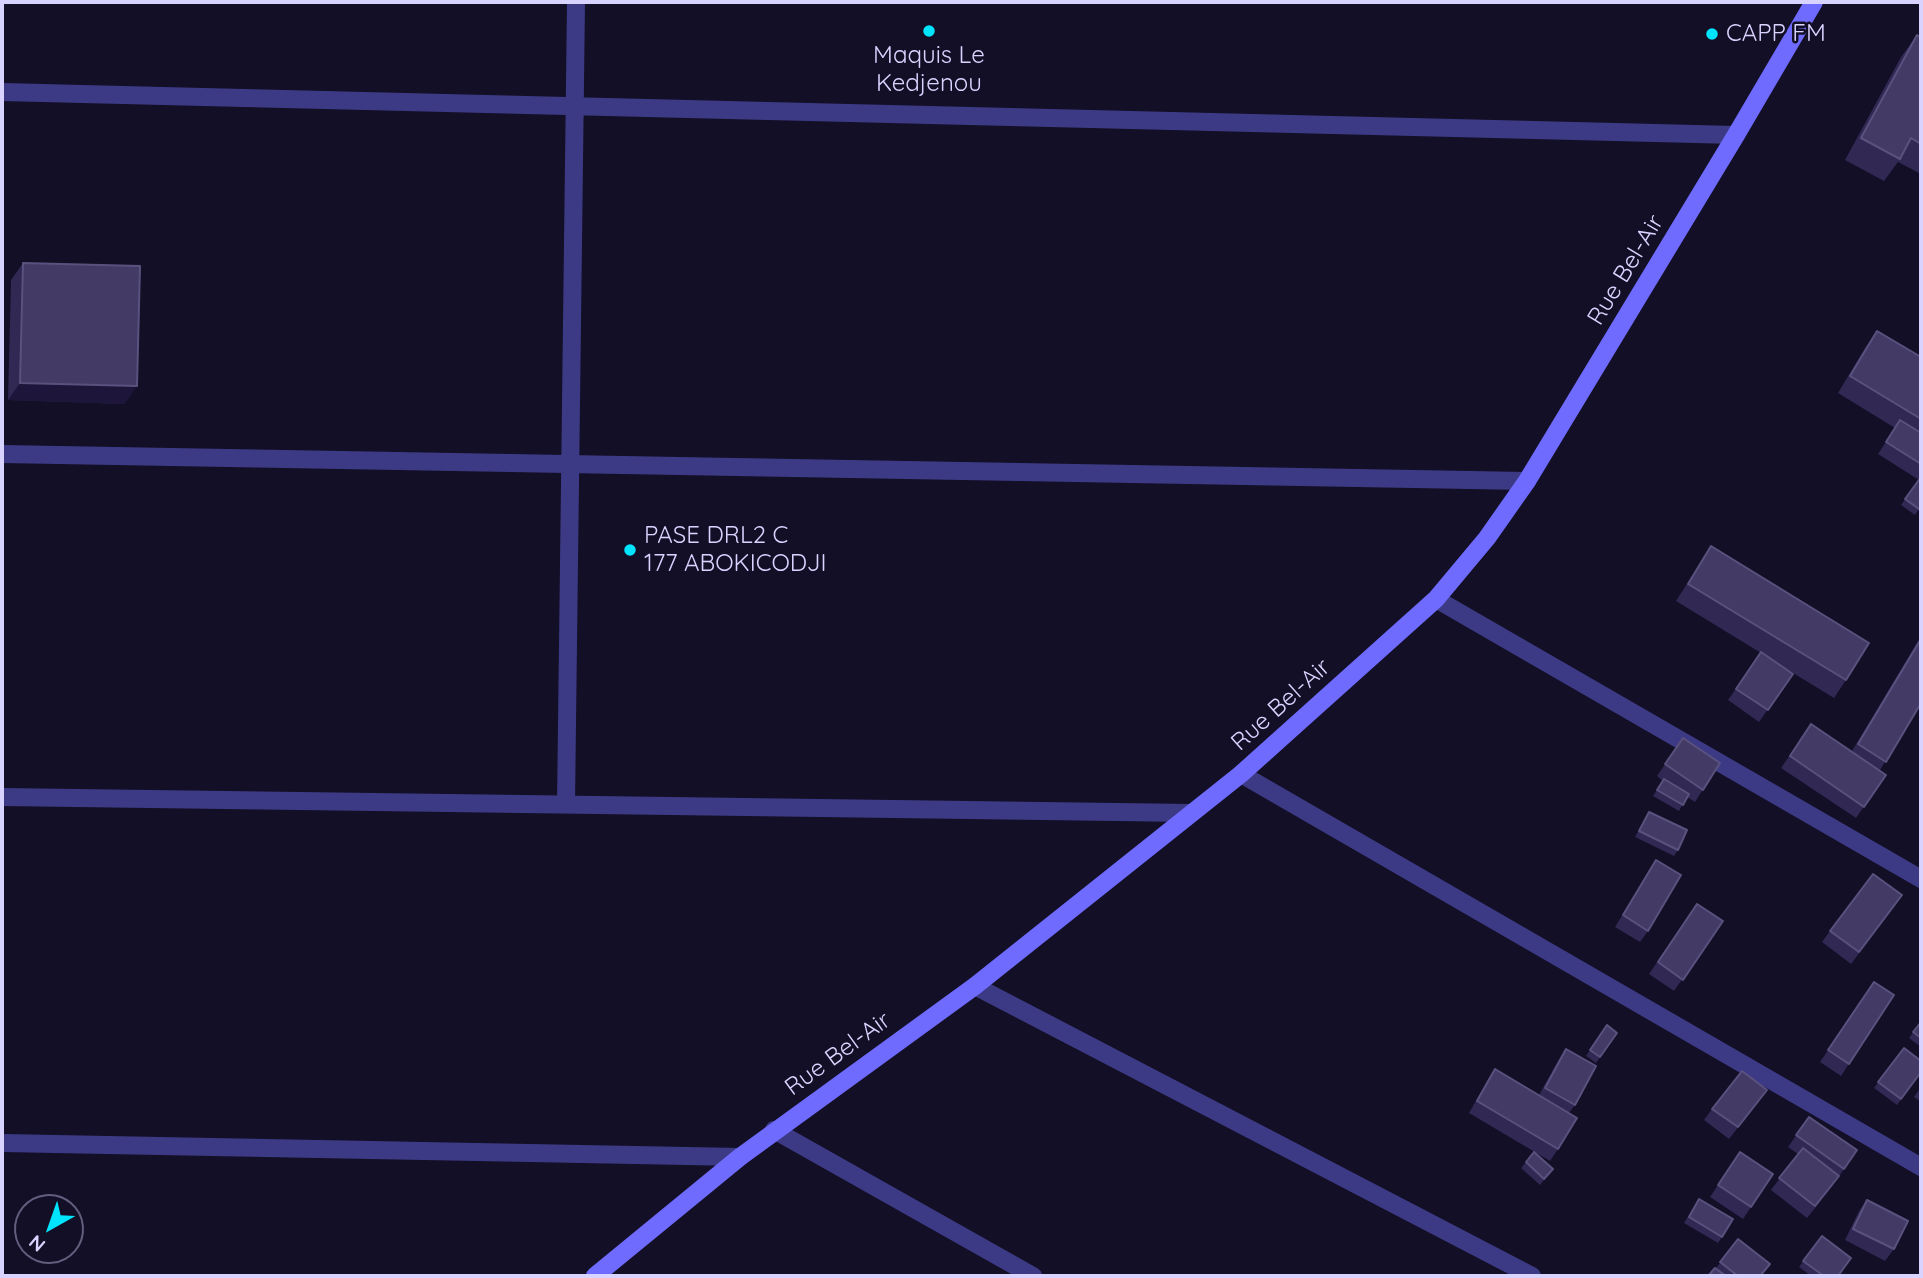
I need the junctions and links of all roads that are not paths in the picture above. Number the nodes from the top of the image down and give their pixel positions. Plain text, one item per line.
1 (576, 2) edge
2 (1814, 2) edge
3 (2, 92) edge
4 (575, 106) junction
5 (1736, 135) junction
6 (2, 454) edge
7 (570, 464) junction
8 (1527, 481) junction
9 (1436, 599) junction
10 (1241, 774) junction
11 (2, 797) edge
12 (566, 804) junction
13 (1191, 813) junction
14 (1921, 879) edge
15 (975, 986) junction
16 (774, 1130) junction
17 (2, 1143) edge
18 (740, 1157) junction
19 (1921, 1167) edge
20 (596, 1276) edge
21 (1033, 1276) edge
22 (1532, 1276) edge

1 - 4 street
2 - 5 main road, Rue Bel-Air
3 - 4 street
4 - 5 street
4 - 7 street
5 - 8 main road, Rue Bel-Air
6 - 7 street
7 - 8 street
7 - 12 street
8 - 9 main road, Rue Bel-Air
9 - 10 main road, Rue Bel-Air
9 - 14 street
10 - 13 main road, Rue Bel-Air
10 - 19 street
11 - 12 street
12 - 13 street
13 - 15 main road, Rue Bel-Air
15 - 16 main road, Rue Bel-Air
15 - 22 street
16 - 18 main road, Rue Bel-Air
16 - 21 street
17 - 18 street
18 - 20 main road, Rue Bel-Air

